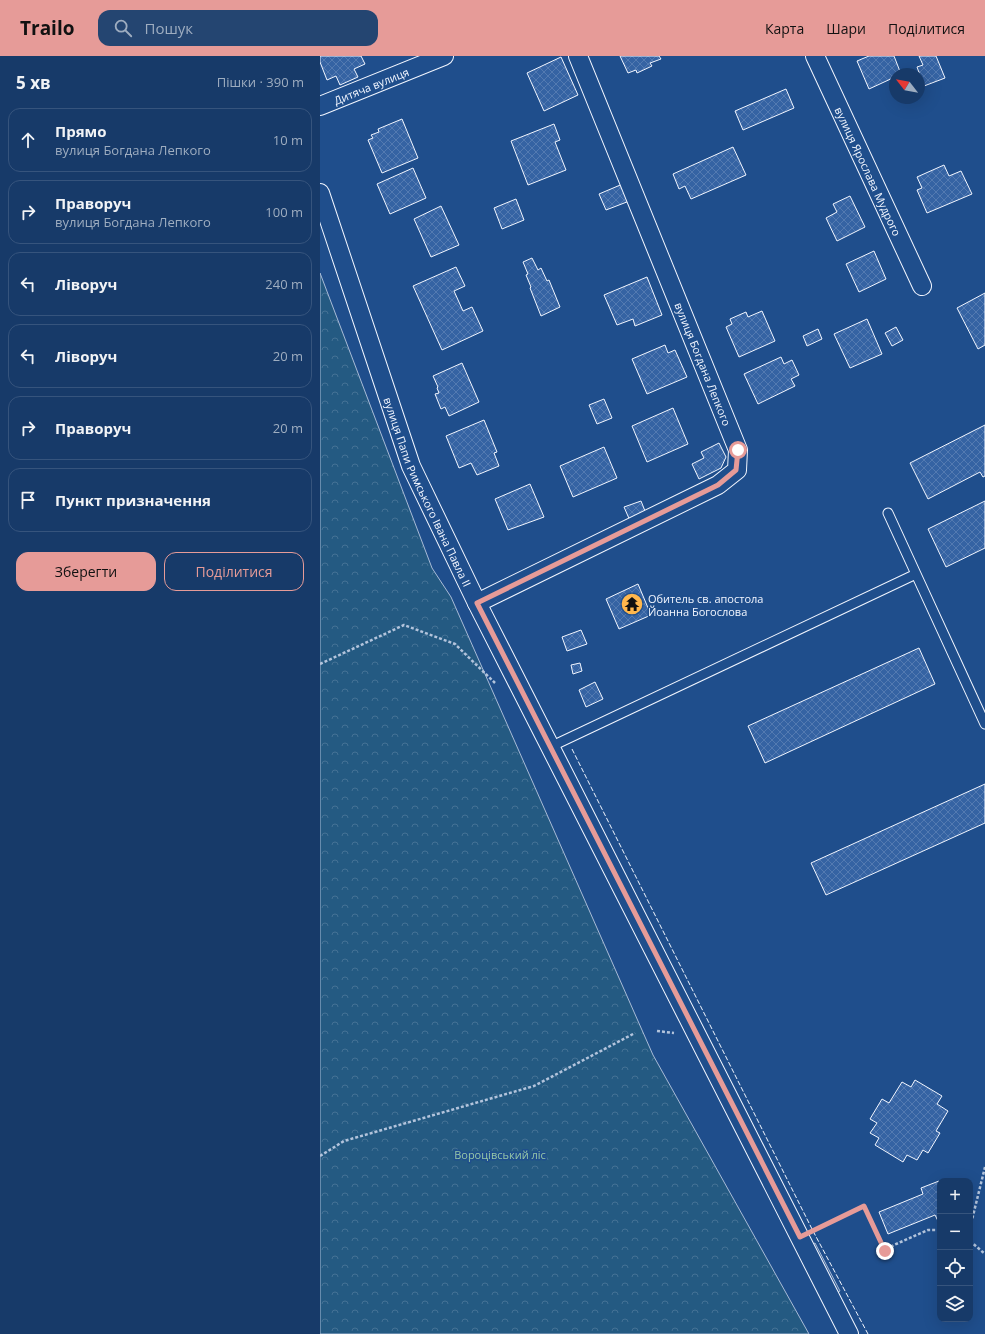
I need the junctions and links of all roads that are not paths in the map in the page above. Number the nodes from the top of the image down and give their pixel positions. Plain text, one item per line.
1 (444, 56) edge
2 (578, 56) edge
3 (815, 56) edge
4 (320, 106) edge
5 (320, 193) edge
6 (922, 286) dead end
7 (888, 513) dead end
8 (916, 574) junction
9 (477, 603) junction
10 (985, 724) edge
11 (550, 747) junction
12 (849, 1334) edge

1 - 4 street, Дитяча вулиця
2 - 9 street, вулиця Богдана Лепкого
3 - 6 street, вулиця Ярослава Мудрого
5 - 9 street, вулиця Папи Римського Івана Павла ІІ
7 - 8 lane
8 - 10 lane
8 - 11 lane
9 - 11 street, вулиця Папи Римського Івана Павла ІІ
11 - 12 street, вулиця Папи Римського Івана Павла ІІ

